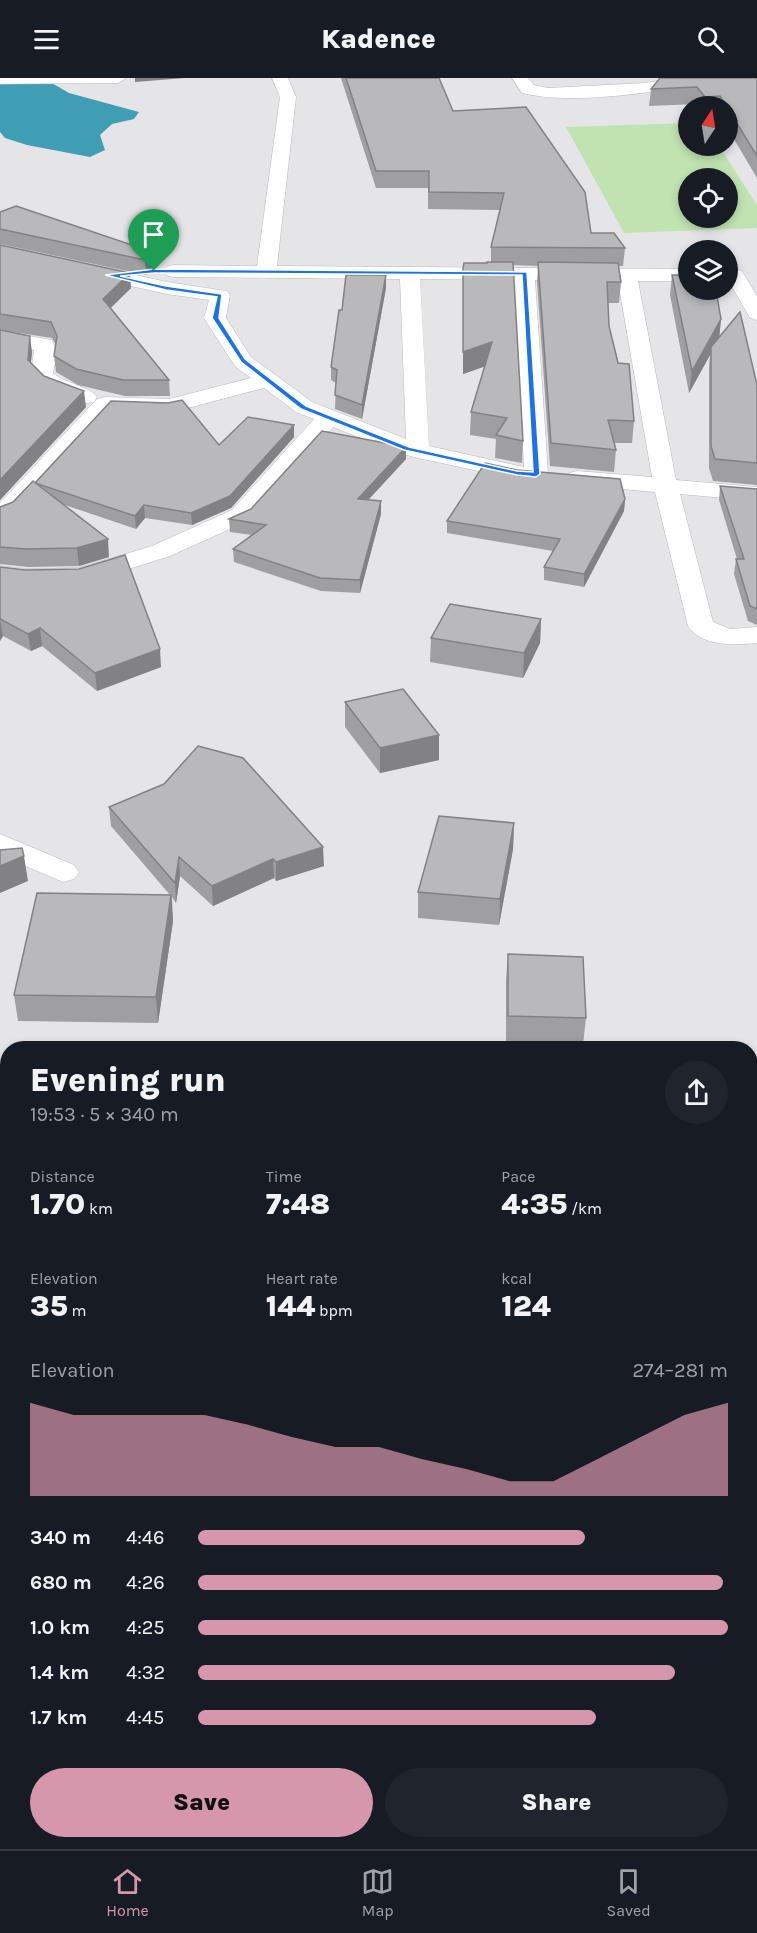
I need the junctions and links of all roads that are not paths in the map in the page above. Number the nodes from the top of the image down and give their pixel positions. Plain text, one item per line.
1 (118, 78) edge
2 (280, 78) edge
3 (520, 78) edge
4 (711, 78) edge
5 (0, 79) edge
6 (0, 251) edge
7 (266, 272) junction
8 (410, 273) junction
9 (524, 273) junction
10 (627, 274) junction
11 (678, 274) edge
12 (108, 275) junction
13 (738, 275) edge
14 (757, 275) edge
15 (738, 286) edge
16 (757, 314) edge
17 (0, 337) edge
18 (268, 380) junction
19 (105, 404) junction
20 (329, 417) junction
21 (418, 451) junction
22 (536, 474) junction
23 (665, 485) junction
24 (757, 494) edge
25 (0, 515) edge
26 (0, 574) edge
27 (757, 634) edge
28 (0, 843) edge
29 (63, 872) dead end

1 - 5 street
2 - 7 street
3 - 4 street
6 - 12 street
7 - 8 street
7 - 12 street
8 - 9 street
8 - 21 street
9 - 10 street
9 - 22 street
10 - 11 street
10 - 23 street
12 - 18 street
13 - 14 street
15 - 16 street
17 - 19 street
18 - 19 street
18 - 20 street
19 - 25 street
20 - 21 street
20 - 26 street
21 - 22 street
22 - 23 street
23 - 24 street
23 - 27 street
28 - 29 street

